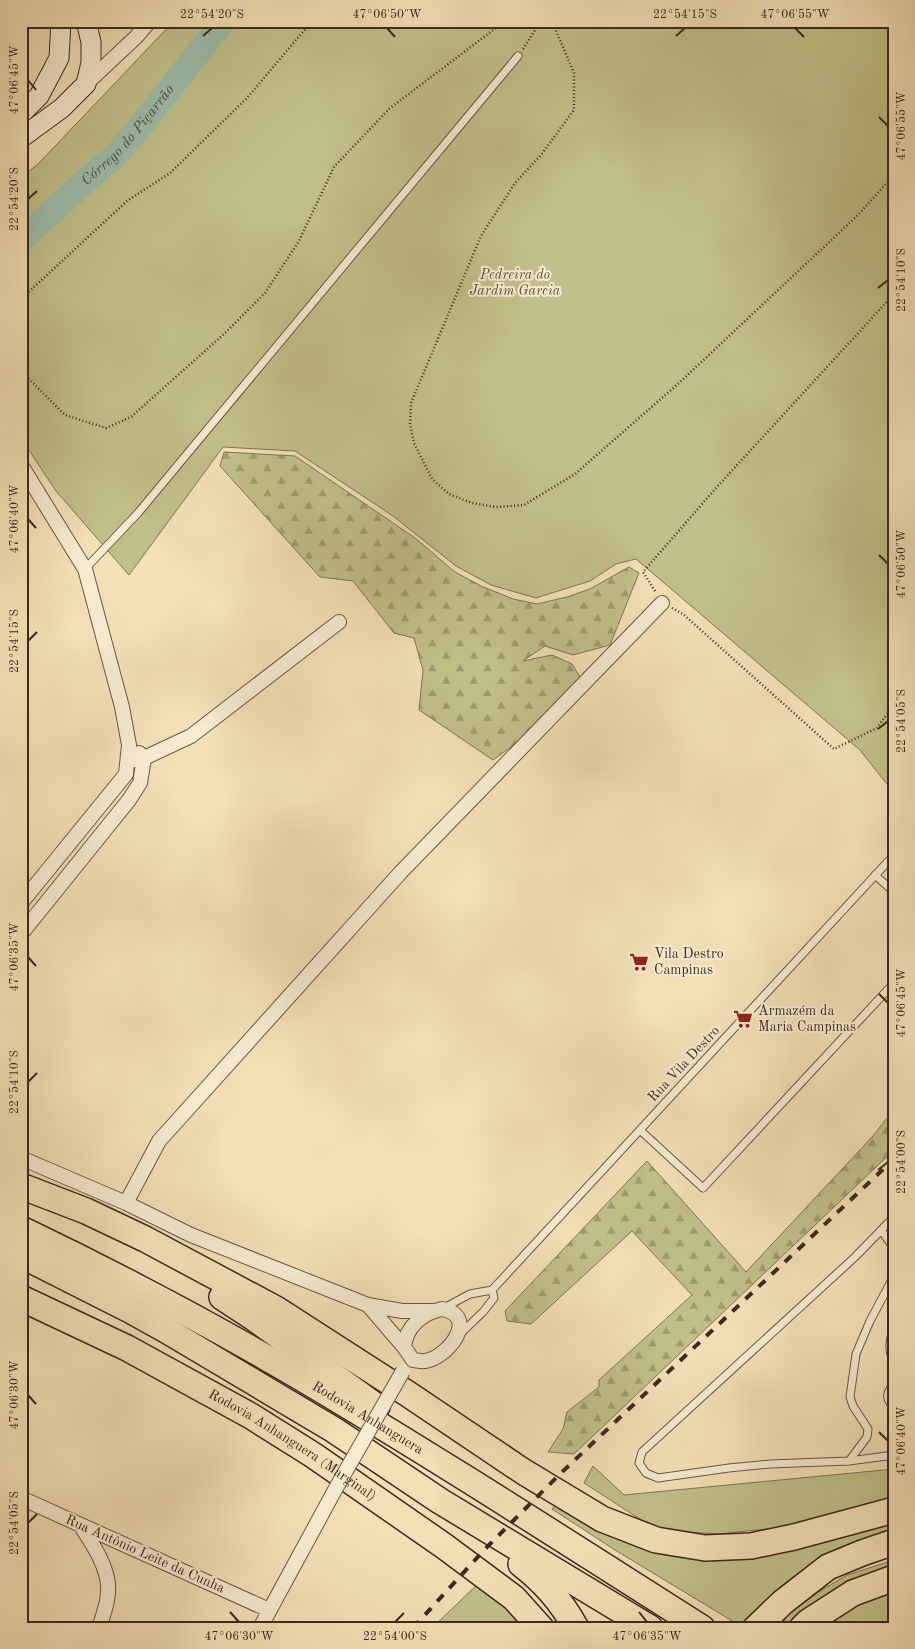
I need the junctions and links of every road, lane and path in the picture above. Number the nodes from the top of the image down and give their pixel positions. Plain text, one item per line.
1 (61, 21) edge
2 (86, 21) edge
3 (107, 21) edge
4 (128, 21) edge
5 (150, 21) edge
6 (312, 21) edge
7 (505, 21) edge
8 (541, 21) edge
9 (552, 21) edge
10 (518, 56) joint
11 (60, 58) junction
12 (91, 63) junction
13 (86, 84) junction
14 (21, 114) edge
15 (21, 138) edge
16 (894, 176) edge
17 (894, 294) edge
18 (21, 299) edge
19 (21, 370) edge
20 (21, 465) edge
21 (86, 569) junction
22 (662, 603) junction
23 (339, 622) dead end
24 (894, 704) edge
25 (130, 745) junction
26 (144, 758) junction
27 (128, 761) junction
28 (894, 855) edge
29 (875, 875) junction
30 (894, 892) edge
31 (21, 903) edge
32 (21, 934) edge
33 (894, 983) edge
34 (640, 1130) junction
35 (21, 1158) edge
36 (27, 1188) edge
37 (126, 1203) junction
38 (894, 1217) edge
39 (21, 1229) edge
40 (881, 1230) junction
41 (894, 1248) edge
42 (21, 1255) edge
43 (894, 1276) edge
44 (492, 1290) junction
45 (21, 1298) edge
46 (368, 1305) junction
47 (437, 1310) junction
48 (894, 1328) edge
49 (457, 1337) junction
50 (404, 1347) junction
51 (413, 1360) junction
52 (894, 1363) edge
53 (894, 1383) edge
54 (894, 1408) edge
55 (894, 1455) edge
56 (850, 1461) junction
57 (470, 1481) junction
58 (21, 1498) edge
59 (440, 1501) junction
60 (894, 1510) edge
61 (81, 1526) junction
62 (894, 1542) edge
63 (894, 1555) edge
64 (828, 1567) junction
65 (894, 1578) edge
66 (270, 1610) junction
67 (757, 1627) edge
68 (99, 1628) edge
69 (260, 1628) edge
70 (541, 1628) edge
71 (576, 1628) edge
72 (650, 1628) edge
73 (702, 1628) edge
74 (802, 1628) edge

1 - 11 street
2 - 12 street
3 - 4 street
5 - 13 street
6 - 18 path
7 - 19 path
8 - 10 path
9 - 16 path
10 - 21 lane
11 - 12 street
11 - 14 street
12 - 13 street
13 - 15 street
17 - 22 path
20 - 21 street
21 - 25 street
22 - 24 path
22 - 37 street
23 - 26 street
25 - 26 street
25 - 27 street
26 - 27 street
26 - 32 street
27 - 31 street
28 - 29 lane, Rua Vila Destro
29 - 30 lane
29 - 34 lane, Rua Vila Destro
33 - 34 lane
34 - 44 lane, Rua Vila Destro
35 - 37 street
36 - 57 highway
36 - 60 highway
37 - 46 street
38 - 40 lane
39 - 57 highway, Rodovia Anhanguera
40 - 41 lane
40 - 56 lane
42 - 59 highway, Rodovia Anhanguera
43 - 56 lane
44 - 47 lane
44 - 49 lane, Rua Vila Destro
45 - 70 highway, Rodovia Anhanguera (Marginal)
46 - 47 street
46 - 50 street
47 - 49 street
47 - 50 street
48 - 52 lane
49 - 51 street
50 - 51 street
51 - 66 street, bridge
53 - 54 lane
55 - 56 lane
57 - 73 highway, Rodovia Anhanguera
58 - 61 street, Rua Antônio Leite da Cunha
59 - 71 highway
59 - 72 highway, Rodovia Anhanguera
61 - 66 street, Rua Antônio Leite da Cunha
61 - 68 street
62 - 64 highway
63 - 64 highway
64 - 67 highway
65 - 74 highway
66 - 69 street

